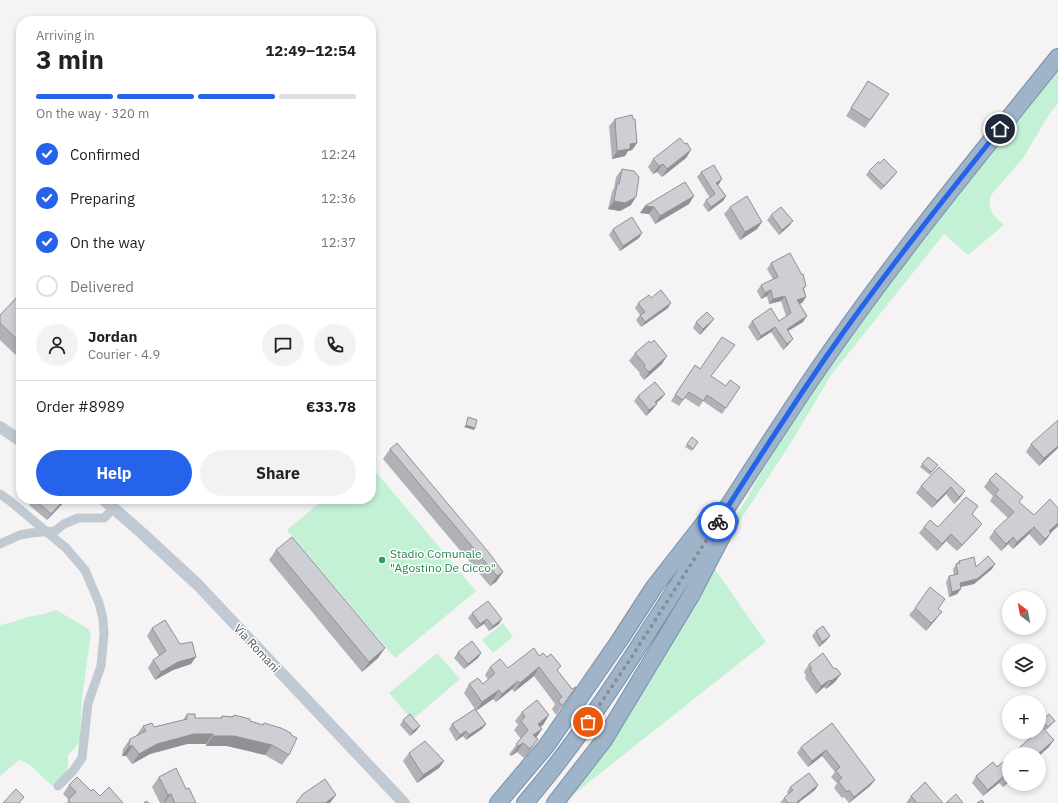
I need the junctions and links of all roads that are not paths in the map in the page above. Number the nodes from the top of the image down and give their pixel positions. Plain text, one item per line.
1 (1058, 57) edge
2 (0, 427) edge
3 (16, 437) edge
4 (758, 460) junction
5 (0, 494) edge
6 (109, 504) edge
7 (114, 508) junction
8 (46, 532) junction
9 (0, 544) edge
10 (58, 786) dead end
11 (404, 803) edge
12 (498, 803) edge
13 (525, 803) edge
14 (556, 803) edge

1 - 4 highway
2 - 3 street
4 - 12 highway
4 - 13 highway
4 - 14 highway
5 - 8 street
6 - 7 street, Via Romani
7 - 8 street
7 - 11 street, Via Romani
8 - 9 street
8 - 10 street

